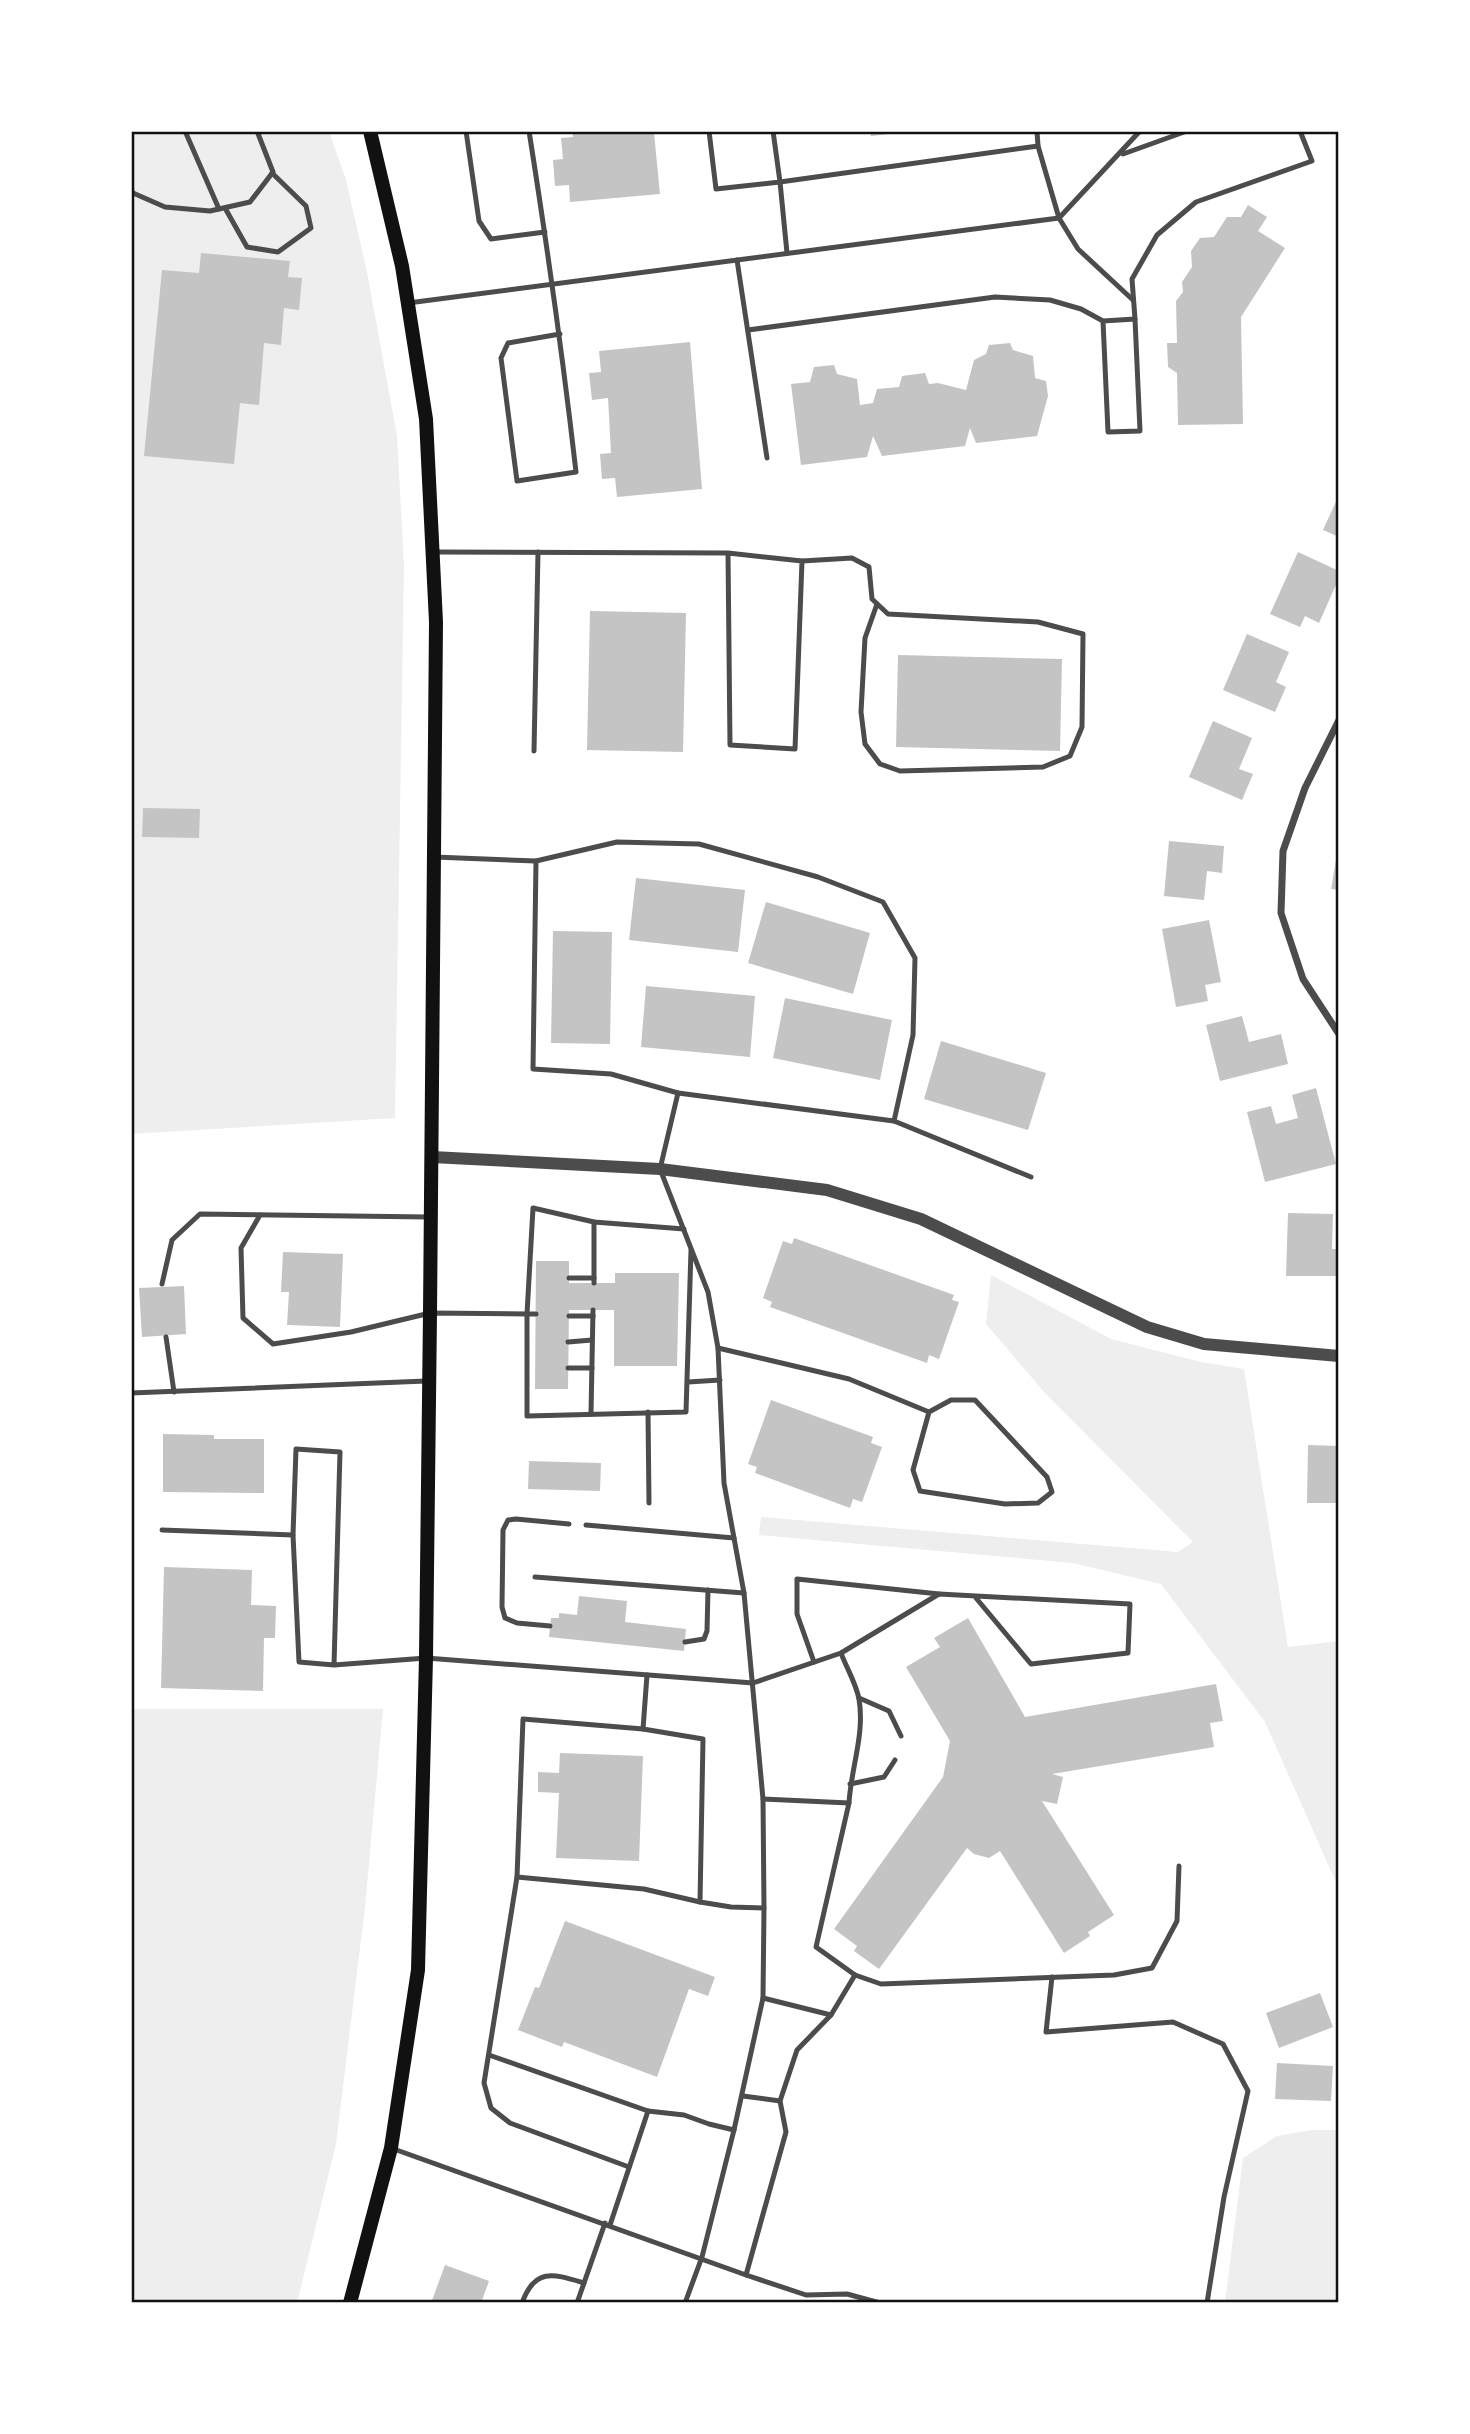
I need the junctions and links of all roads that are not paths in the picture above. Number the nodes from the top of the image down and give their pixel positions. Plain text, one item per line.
1 (185, 131) edge
2 (257, 131) edge
3 (370, 131) edge
4 (467, 131) edge
5 (529, 131) edge
6 (709, 131) edge
7 (773, 131) edge
8 (1037, 131) edge
9 (1140, 131) edge
10 (1187, 131) edge
11 (1300, 131) edge
12 (1038, 146) junction
13 (1120, 155) junction
14 (272, 173) junction
15 (780, 182) junction
16 (131, 189) edge
17 (222, 208) junction
18 (1059, 218) junction
19 (545, 232) junction
20 (787, 253) junction
21 (737, 260) junction
22 (554, 284) junction
23 (1133, 300) junction
24 (408, 303) junction
25 (1135, 319) junction
26 (1103, 321) junction
27 (748, 330) junction
28 (560, 334) junction
29 (767, 458) dead end
30 (432, 552) junction
31 (538, 552) junction
32 (729, 553) junction
33 (802, 561) junction
34 (877, 604) junction
35 (1339, 720) edge
36 (534, 751) dead end
37 (434, 857) junction
38 (536, 861) junction
39 (1339, 1034) edge
40 (678, 1093) junction
41 (894, 1121) junction
42 (432, 1157) junction
43 (660, 1169) junction
44 (1031, 1177) dead end
45 (260, 1215) junction
46 (431, 1217) junction
47 (594, 1222) junction
48 (684, 1229) junction
49 (691, 1247) junction
50 (569, 1278) dead end
51 (529, 1280) junction
52 (536, 1280) dead end
53 (162, 1284) dead end
54 (430, 1313) junction
55 (527, 1314) junction
56 (536, 1314) dead end
57 (569, 1316) dead end
58 (166, 1337) dead end
59 (527, 1339) junction
60 (536, 1339) dead end
61 (592, 1340) junction
62 (568, 1342) dead end
63 (718, 1348) junction
64 (1339, 1356) edge
65 (527, 1367) junction
66 (535, 1367) dead end
67 (568, 1367) dead end
68 (592, 1368) junction
69 (720, 1380) junction
70 (429, 1381) junction
71 (688, 1381) junction
72 (174, 1392) junction
73 (131, 1394) edge
74 (648, 1412) junction
75 (929, 1412) junction
76 (591, 1414) junction
77 (649, 1503) dead end
78 (569, 1524) dead end
79 (586, 1525) dead end
80 (162, 1530) dead end
81 (293, 1535) junction
82 (734, 1538) junction
83 (535, 1577) dead end
84 (708, 1590) junction
85 (744, 1593) junction
86 (939, 1594) junction
87 (976, 1598) junction
88 (551, 1626) dead end
89 (685, 1642) dead end
90 (841, 1653) junction
91 (426, 1658) junction
92 (814, 1662) junction
93 (334, 1665) junction
94 (647, 1675) junction
95 (753, 1683) junction
96 (859, 1698) junction
97 (643, 1729) junction
98 (901, 1736) dead end
99 (895, 1760) dead end
100 (850, 1784) junction
101 (763, 1799) junction
102 (849, 1803) junction
103 (1179, 1866) dead end
104 (517, 1877) junction
105 (700, 1902) junction
106 (764, 1908) junction
107 (855, 1975) junction
108 (1052, 1977) junction
109 (763, 1998) junction
110 (831, 2015) junction
111 (489, 2055) junction
112 (743, 2096) junction
113 (780, 2101) junction
114 (648, 2111) junction
115 (734, 2130) junction
116 (391, 2148) junction
117 (629, 2167) junction
118 (608, 2224) junction
119 (702, 2257) junction
120 (746, 2275) junction
121 (584, 2283) junction
122 (351, 2303) edge
123 (522, 2303) edge
124 (578, 2303) edge
125 (685, 2303) edge
126 (880, 2303) edge
127 (1207, 2303) edge

1 - 17 lane
2 - 14 lane
3 - 24 main road
4 - 19 lane
5 - 19 lane
6 - 15 lane
7 - 15 lane
8 - 12 lane
9 - 13 lane
10 - 13 lane
11 - 23 lane
12 - 15 lane
12 - 18 lane
13 - 18 lane
14 - 17 lane
14 - 17 lane
15 - 20 lane
16 - 17 lane
18 - 20 lane
18 - 23 lane
19 - 22 lane
20 - 21 lane
21 - 22 lane
21 - 27 lane
22 - 24 lane
22 - 28 lane
23 - 25 lane
24 - 30 main road
25 - 26 lane
25 - 26 lane
26 - 27 lane
27 - 29 lane
28 - 28 lane
30 - 31 lane
30 - 37 main road
31 - 32 lane
31 - 36 lane
32 - 33 lane
32 - 33 lane
33 - 34 lane
34 - 34 lane
35 - 39 street
37 - 38 lane
37 - 42 main road
38 - 40 lane
38 - 41 lane
40 - 41 lane
40 - 43 lane
41 - 44 lane
42 - 43 street
42 - 46 main road
43 - 48 lane
43 - 64 street
45 - 46 lane
45 - 53 lane
45 - 54 lane
46 - 54 main road
47 - 48 lane
47 - 50 lane
47 - 51 lane
48 - 49 lane
49 - 63 lane
49 - 71 lane
51 - 52 lane
51 - 55 lane
54 - 55 lane
54 - 70 main road
55 - 56 lane
55 - 59 lane
57 - 61 lane
58 - 72 lane
59 - 60 lane
59 - 65 lane
61 - 62 lane
61 - 68 lane
63 - 69 lane
63 - 75 lane
65 - 66 lane
65 - 76 lane
67 - 68 lane
68 - 76 lane
69 - 71 lane
69 - 82 lane
70 - 72 lane
70 - 91 main road
71 - 74 lane
72 - 73 lane
74 - 76 lane
74 - 77 lane
75 - 75 lane
78 - 88 lane
79 - 82 lane
80 - 81 lane
81 - 93 lane
81 - 93 lane
82 - 85 lane
83 - 84 lane
84 - 85 lane
84 - 89 lane
85 - 95 lane
86 - 87 lane
86 - 90 lane
86 - 92 lane
87 - 87 lane
90 - 92 lane
90 - 96 lane
91 - 93 lane
91 - 94 lane
91 - 116 main road
92 - 95 lane
94 - 95 lane
94 - 97 lane
95 - 101 lane
96 - 98 lane
96 - 100 lane
97 - 104 lane
97 - 105 lane
99 - 100 lane
100 - 102 lane
101 - 102 lane
101 - 106 lane
102 - 107 lane
103 - 108 lane
104 - 105 lane
104 - 111 lane
105 - 106 lane
106 - 109 lane
107 - 108 lane
107 - 110 lane
108 - 127 lane
109 - 110 lane
109 - 112 lane
110 - 113 lane
111 - 114 lane
111 - 117 lane
112 - 113 lane
112 - 115 lane
113 - 120 lane
114 - 115 lane
114 - 117 lane
115 - 119 lane
116 - 118 lane
116 - 122 main road
117 - 118 lane
118 - 119 lane
118 - 121 lane
119 - 120 lane
119 - 125 lane
120 - 126 lane
121 - 123 lane
121 - 124 lane

